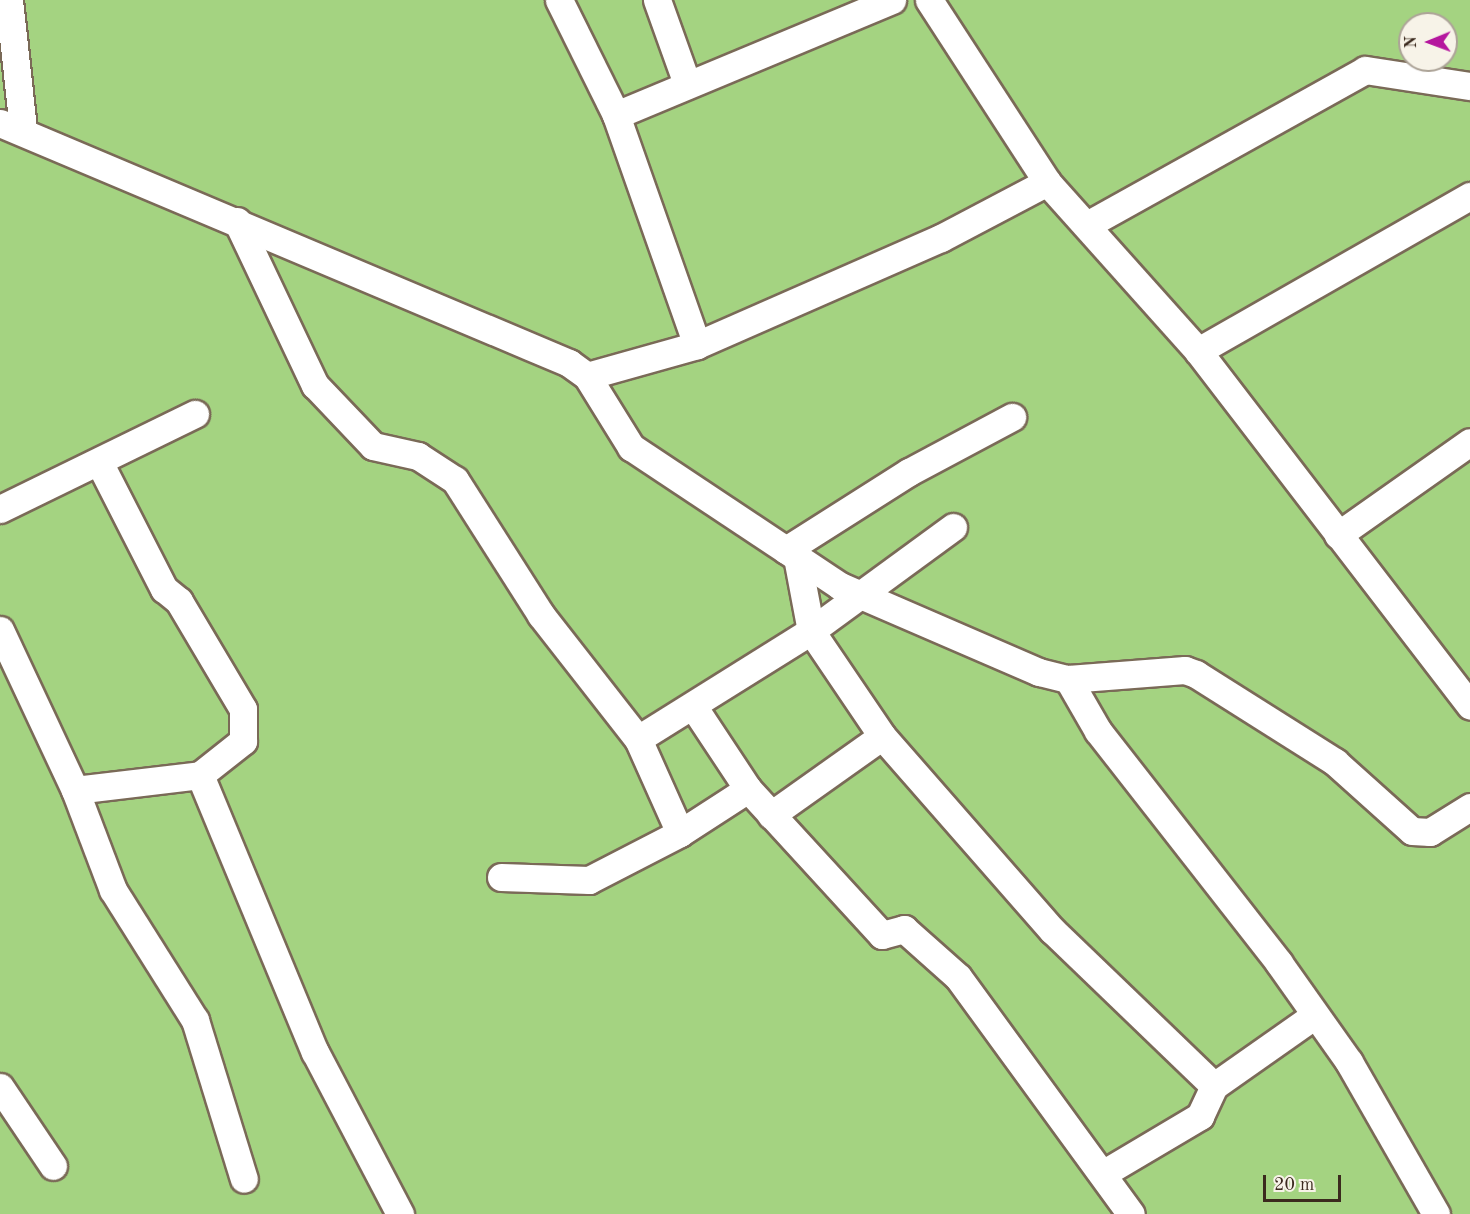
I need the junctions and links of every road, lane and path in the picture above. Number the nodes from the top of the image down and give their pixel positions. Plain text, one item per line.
1 (9, 0) edge
2 (559, 0) edge
3 (657, 0) edge
4 (892, 0) edge
5 (929, 0) edge
6 (687, 84) junction
7 (1470, 87) edge
8 (616, 115) junction
9 (12, 126) edge
10 (1047, 182) junction
11 (1470, 196) edge
12 (237, 221) junction
13 (1087, 225) junction
14 (696, 345) junction
15 (1198, 351) junction
16 (587, 376) junction
17 (195, 414) dead end
18 (1012, 417) dead end
19 (1470, 442) edge
20 (99, 462) junction
21 (0, 509) edge
22 (953, 527) dead end
23 (1338, 535) junction
24 (791, 554) junction
25 (858, 593) junction
26 (0, 630) edge
27 (811, 631) junction
28 (1068, 679) junction
29 (1465, 689) edge
30 (693, 706) junction
31 (882, 736) junction
32 (638, 740) junction
33 (200, 775) junction
34 (748, 789) junction
35 (75, 790) junction
36 (1470, 807) edge
37 (771, 815) junction
38 (680, 833) junction
39 (501, 877) dead end
40 (1315, 1015) junction
41 (1214, 1086) junction
42 (0, 1087) edge
43 (53, 1166) dead end
44 (1104, 1173) junction
45 (244, 1179) dead end
46 (1428, 1211) edge
47 (400, 1214) edge
48 (1131, 1214) edge

1 - 9 street
2 - 8 street
3 - 6 street
4 - 6 street
5 - 10 street
6 - 8 street
7 - 13 street
8 - 14 street
9 - 12 street
10 - 13 street
10 - 14 street
11 - 15 street
12 - 16 street
12 - 32 street
13 - 15 street
14 - 16 street
15 - 23 street
16 - 24 street
17 - 20 street
18 - 24 street
19 - 23 street
20 - 21 street
20 - 33 street
22 - 25 street
23 - 29 street
24 - 25 street
24 - 27 street
25 - 27 street
25 - 28 street
26 - 35 street
27 - 30 street
27 - 31 street
28 - 36 street
28 - 40 street
30 - 32 street
30 - 34 street
31 - 37 street
31 - 41 street
32 - 38 street
33 - 35 street
33 - 47 street
34 - 37 street
34 - 38 street
35 - 45 street
37 - 44 street
38 - 39 street
40 - 41 street
40 - 46 street
41 - 44 street
42 - 43 street
44 - 48 street

